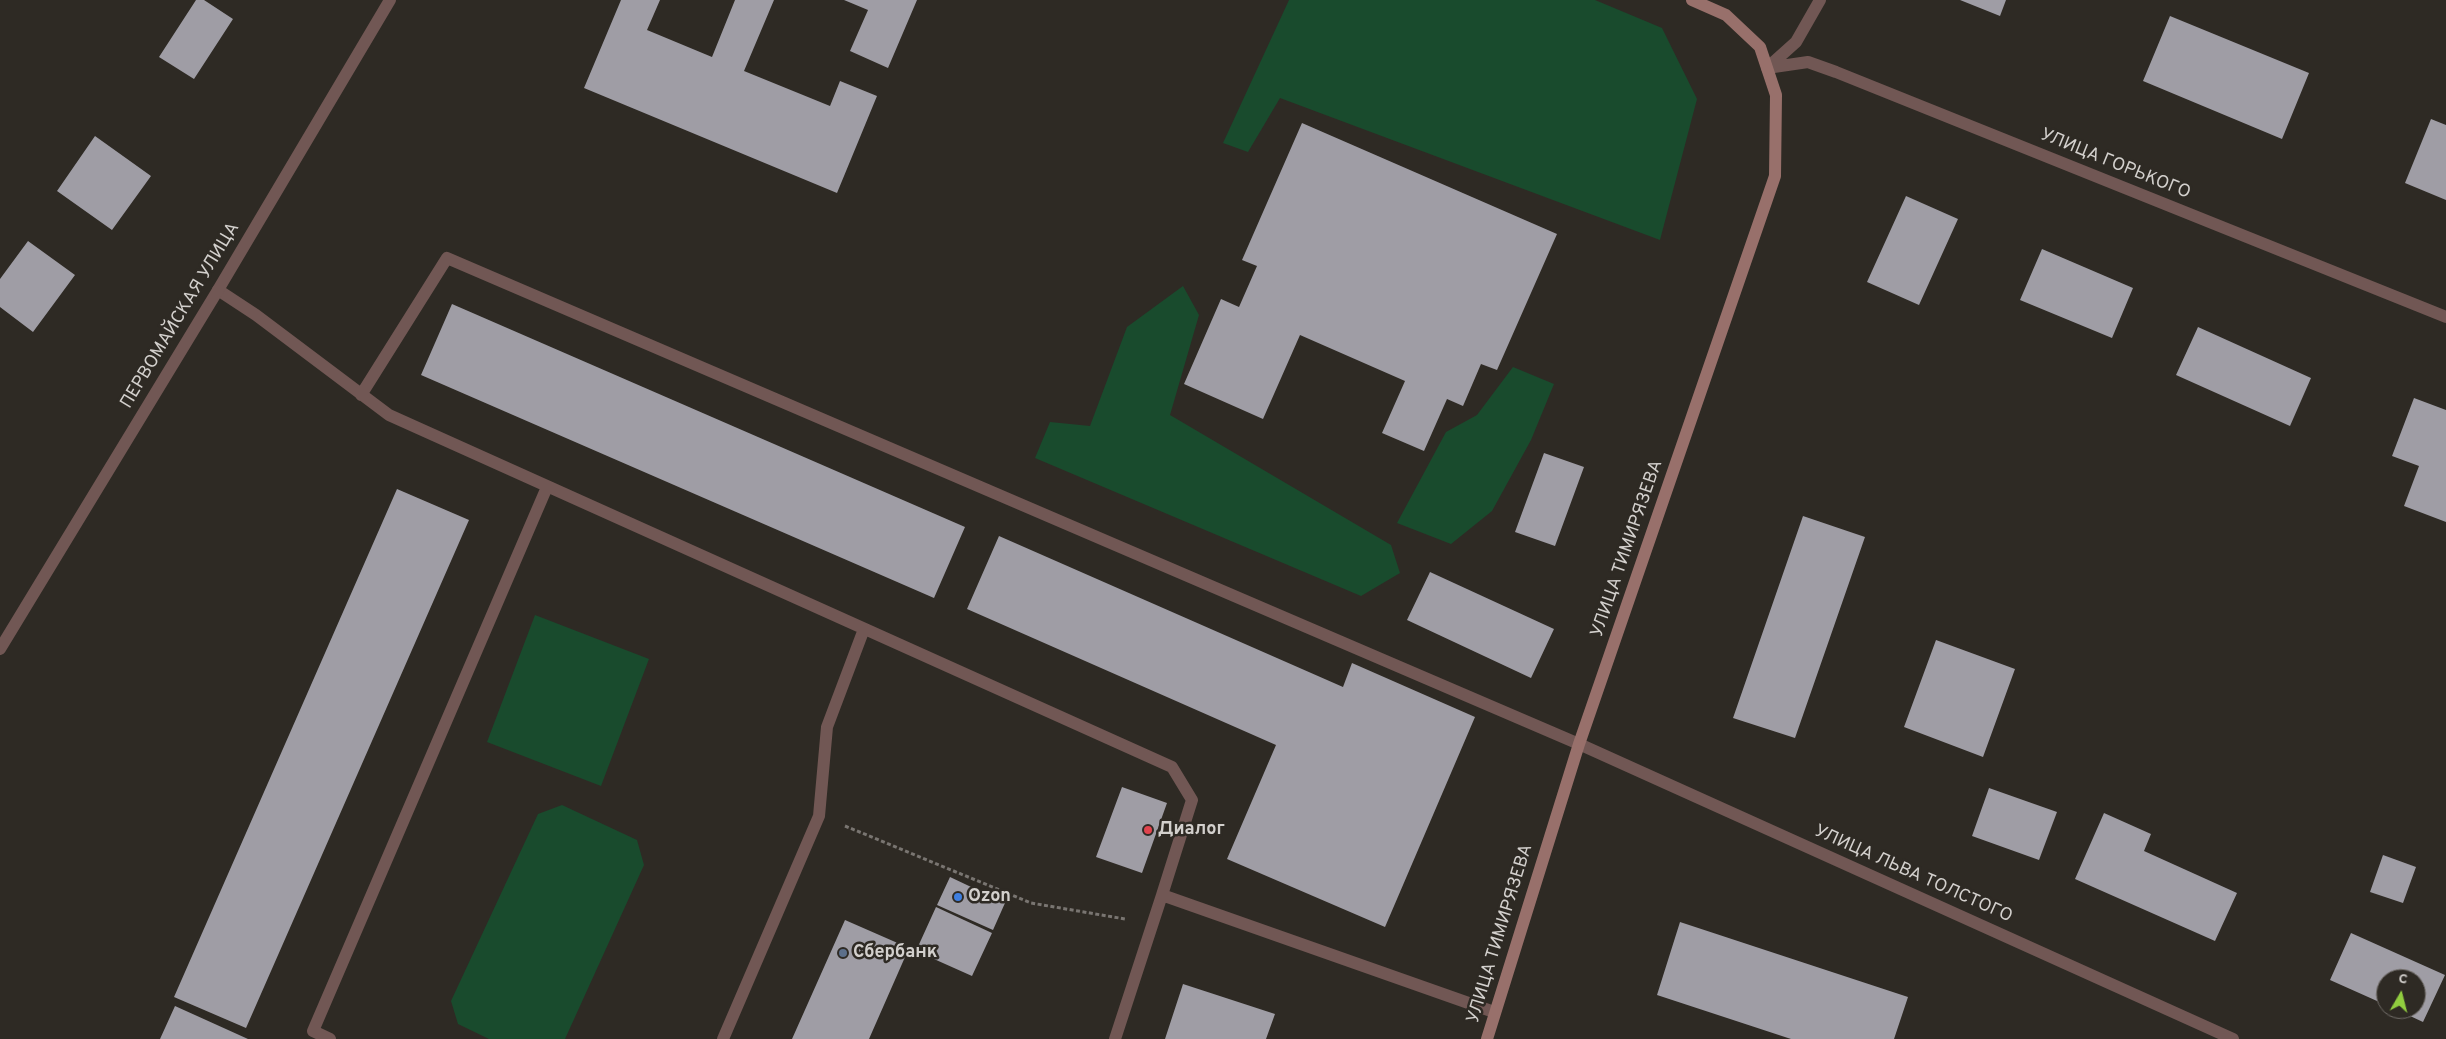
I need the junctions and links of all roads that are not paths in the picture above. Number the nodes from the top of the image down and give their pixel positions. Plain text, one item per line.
1 (390, 0) edge
2 (1692, 0) edge
3 (1820, 0) edge
4 (1767, 68) junction
5 (218, 290) junction
6 (2446, 317) edge
7 (361, 395) junction
8 (547, 487) junction
9 (864, 629) junction
10 (0, 649) edge
11 (1579, 744) junction
12 (1162, 895) junction
13 (1494, 1012) junction
14 (330, 1039) edge
15 (723, 1039) edge
16 (1115, 1039) edge
17 (1486, 1039) edge
18 (2233, 1039) edge

1 - 5 street, ПЕРВОМАЙСКАЯ УЛИЦА
2 - 4 street, УЛИЦА ТИМИРЯЗЕВА
3 - 4 street
4 - 6 street, УЛИЦА ГОРЬКОГО
4 - 11 street, УЛИЦА ТИМИРЯЗЕВА
5 - 7 street
5 - 10 street, ПЕРВОМАЙСКАЯ УЛИЦА
7 - 8 street
7 - 11 street, УЛИЦА ЛЬВА ТОЛСТОГО
8 - 9 street
8 - 14 street
9 - 12 street
9 - 15 street
11 - 13 street, УЛИЦА ТИМИРЯЗЕВА
11 - 18 street, УЛИЦА ЛЬВА ТОЛСТОГО
12 - 13 street
12 - 16 street
13 - 17 street, УЛИЦА ТИМИРЯЗЕВА

